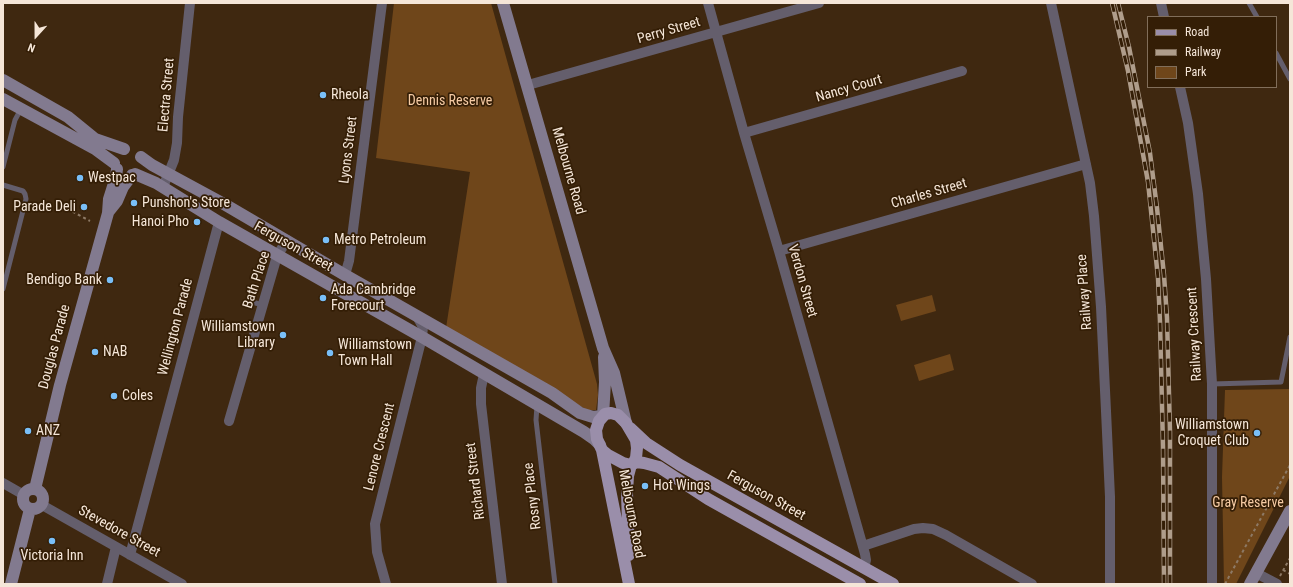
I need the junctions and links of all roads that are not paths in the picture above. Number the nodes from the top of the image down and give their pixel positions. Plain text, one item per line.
1 (190, 3) edge
2 (382, 3) edge
3 (503, 3) edge
4 (708, 3) edge
5 (818, 3) edge
6 (1051, 3) edge
7 (1161, 3) edge
8 (1249, 3) edge
9 (1164, 16) edge
10 (1256, 16) edge
11 (716, 32) junction
12 (1277, 55) edge
13 (962, 71) dead end
14 (1290, 79) edge
15 (3, 80) edge
16 (528, 85) junction
17 (1180, 88) edge
18 (3, 99) edge
19 (21, 109) junction
20 (744, 133) junction
21 (124, 149) junction
22 (141, 157) junction
23 (1086, 164) junction
24 (116, 166) junction
25 (3, 167) edge
26 (168, 174) junction
27 (133, 175) junction
28 (3, 185) edge
29 (163, 187) junction
30 (108, 214) junction
31 (219, 222) junction
32 (287, 240) junction
33 (779, 251) junction
34 (277, 256) junction
35 (345, 275) junction
36 (3, 289) edge
37 (252, 302) dead end
38 (263, 305) junction
39 (418, 318) junction
40 (422, 337) junction
41 (1290, 337) edge
42 (603, 348) junction
43 (484, 374) junction
44 (1212, 384) junction
45 (538, 405) junction
46 (603, 416) junction
47 (229, 421) dead end
48 (628, 425) junction
49 (601, 447) junction
50 (632, 464) junction
51 (3, 484) edge
52 (36, 489) junction
53 (24, 495) junction
54 (42, 505) junction
55 (30, 509) junction
56 (1290, 511) edge
57 (863, 546) junction
58 (116, 547) junction
59 (130, 555) junction
60 (864, 568) junction
61 (1256, 573) junction
62 (858, 583) edge
63 (1213, 583) edge
64 (11, 584) edge
65 (107, 584) edge
66 (182, 584) edge
67 (386, 584) edge
68 (502, 584) edge
69 (555, 584) edge
70 (630, 584) edge
71 (893, 584) edge
72 (1032, 584) edge
73 (1110, 584) edge
74 (1250, 584) edge
75 (1276, 584) edge

1 - 26 street, Electra Street
2 - 35 street, Lyons Street
3 - 16 street, Melbourne Road
4 - 11 street, Verdon Street
5 - 11 street, Perry Street
6 - 23 street, Railway Place
7 - 9 street
8 - 10 lane
11 - 16 street, Perry Street
11 - 20 street, Verdon Street
12 - 14 lane
13 - 20 street, Nancy Court
15 - 21 street
16 - 42 street, Melbourne Road
17 - 44 street, Railway Crescent
18 - 19 street
19 - 24 street
19 - 25 lane
20 - 33 street, Verdon Street
21 - 22 street
21 - 24 street
22 - 26 street, Ferguson Street
22 - 27 street
23 - 33 street, Charles Street
23 - 73 street, Railway Place
24 - 27 street
24 - 30 street, Douglas Parade
26 - 29 street, Electra Street
26 - 32 street, Ferguson Street
27 - 29 street, Ferguson Street
27 - 30 street, Douglas Parade
28 - 36 lane
29 - 31 street, Ferguson Street
30 - 52 street, Douglas Parade
31 - 34 street, Ferguson Street
31 - 59 street, Wellington Parade
32 - 34 street, Bath Place
32 - 35 street, Ferguson Street
33 - 57 street, Verdon Street
34 - 38 street, Bath Place
34 - 40 street, Ferguson Street
35 - 39 street, Ferguson Street
37 - 38 lane
38 - 47 street, Bath Place
39 - 40 street, Lenore Crescent
39 - 46 street, Ferguson Street
40 - 43 street, Ferguson Street
40 - 67 street, Lenore Crescent
41 - 44 lane
42 - 46 street, Melbourne Road
42 - 48 street, Melbourne Road
43 - 45 street, Ferguson Street
43 - 68 street, Richard Street
44 - 63 street, Railway Crescent
45 - 49 street, Ferguson Street
45 - 69 lane, Rosny Place
46 - 48 main road
46 - 49 main road
48 - 50 main road
48 - 60 main road, Ferguson Street
49 - 50 main road
49 - 70 main road, Melbourne Road
50 - 62 main road
50 - 70 main road, Melbourne Road
51 - 53 street
52 - 53 street
52 - 54 street
53 - 55 street
54 - 55 street
54 - 58 street, Stevedore Street
55 - 64 street
56 - 61 street
57 - 60 street, Verdon Street
57 - 72 street
58 - 59 street, Stevedore Street
58 - 65 street
59 - 66 street, Stevedore Street
60 - 62 main road
60 - 71 main road, Ferguson Street
61 - 74 street
61 - 75 street

